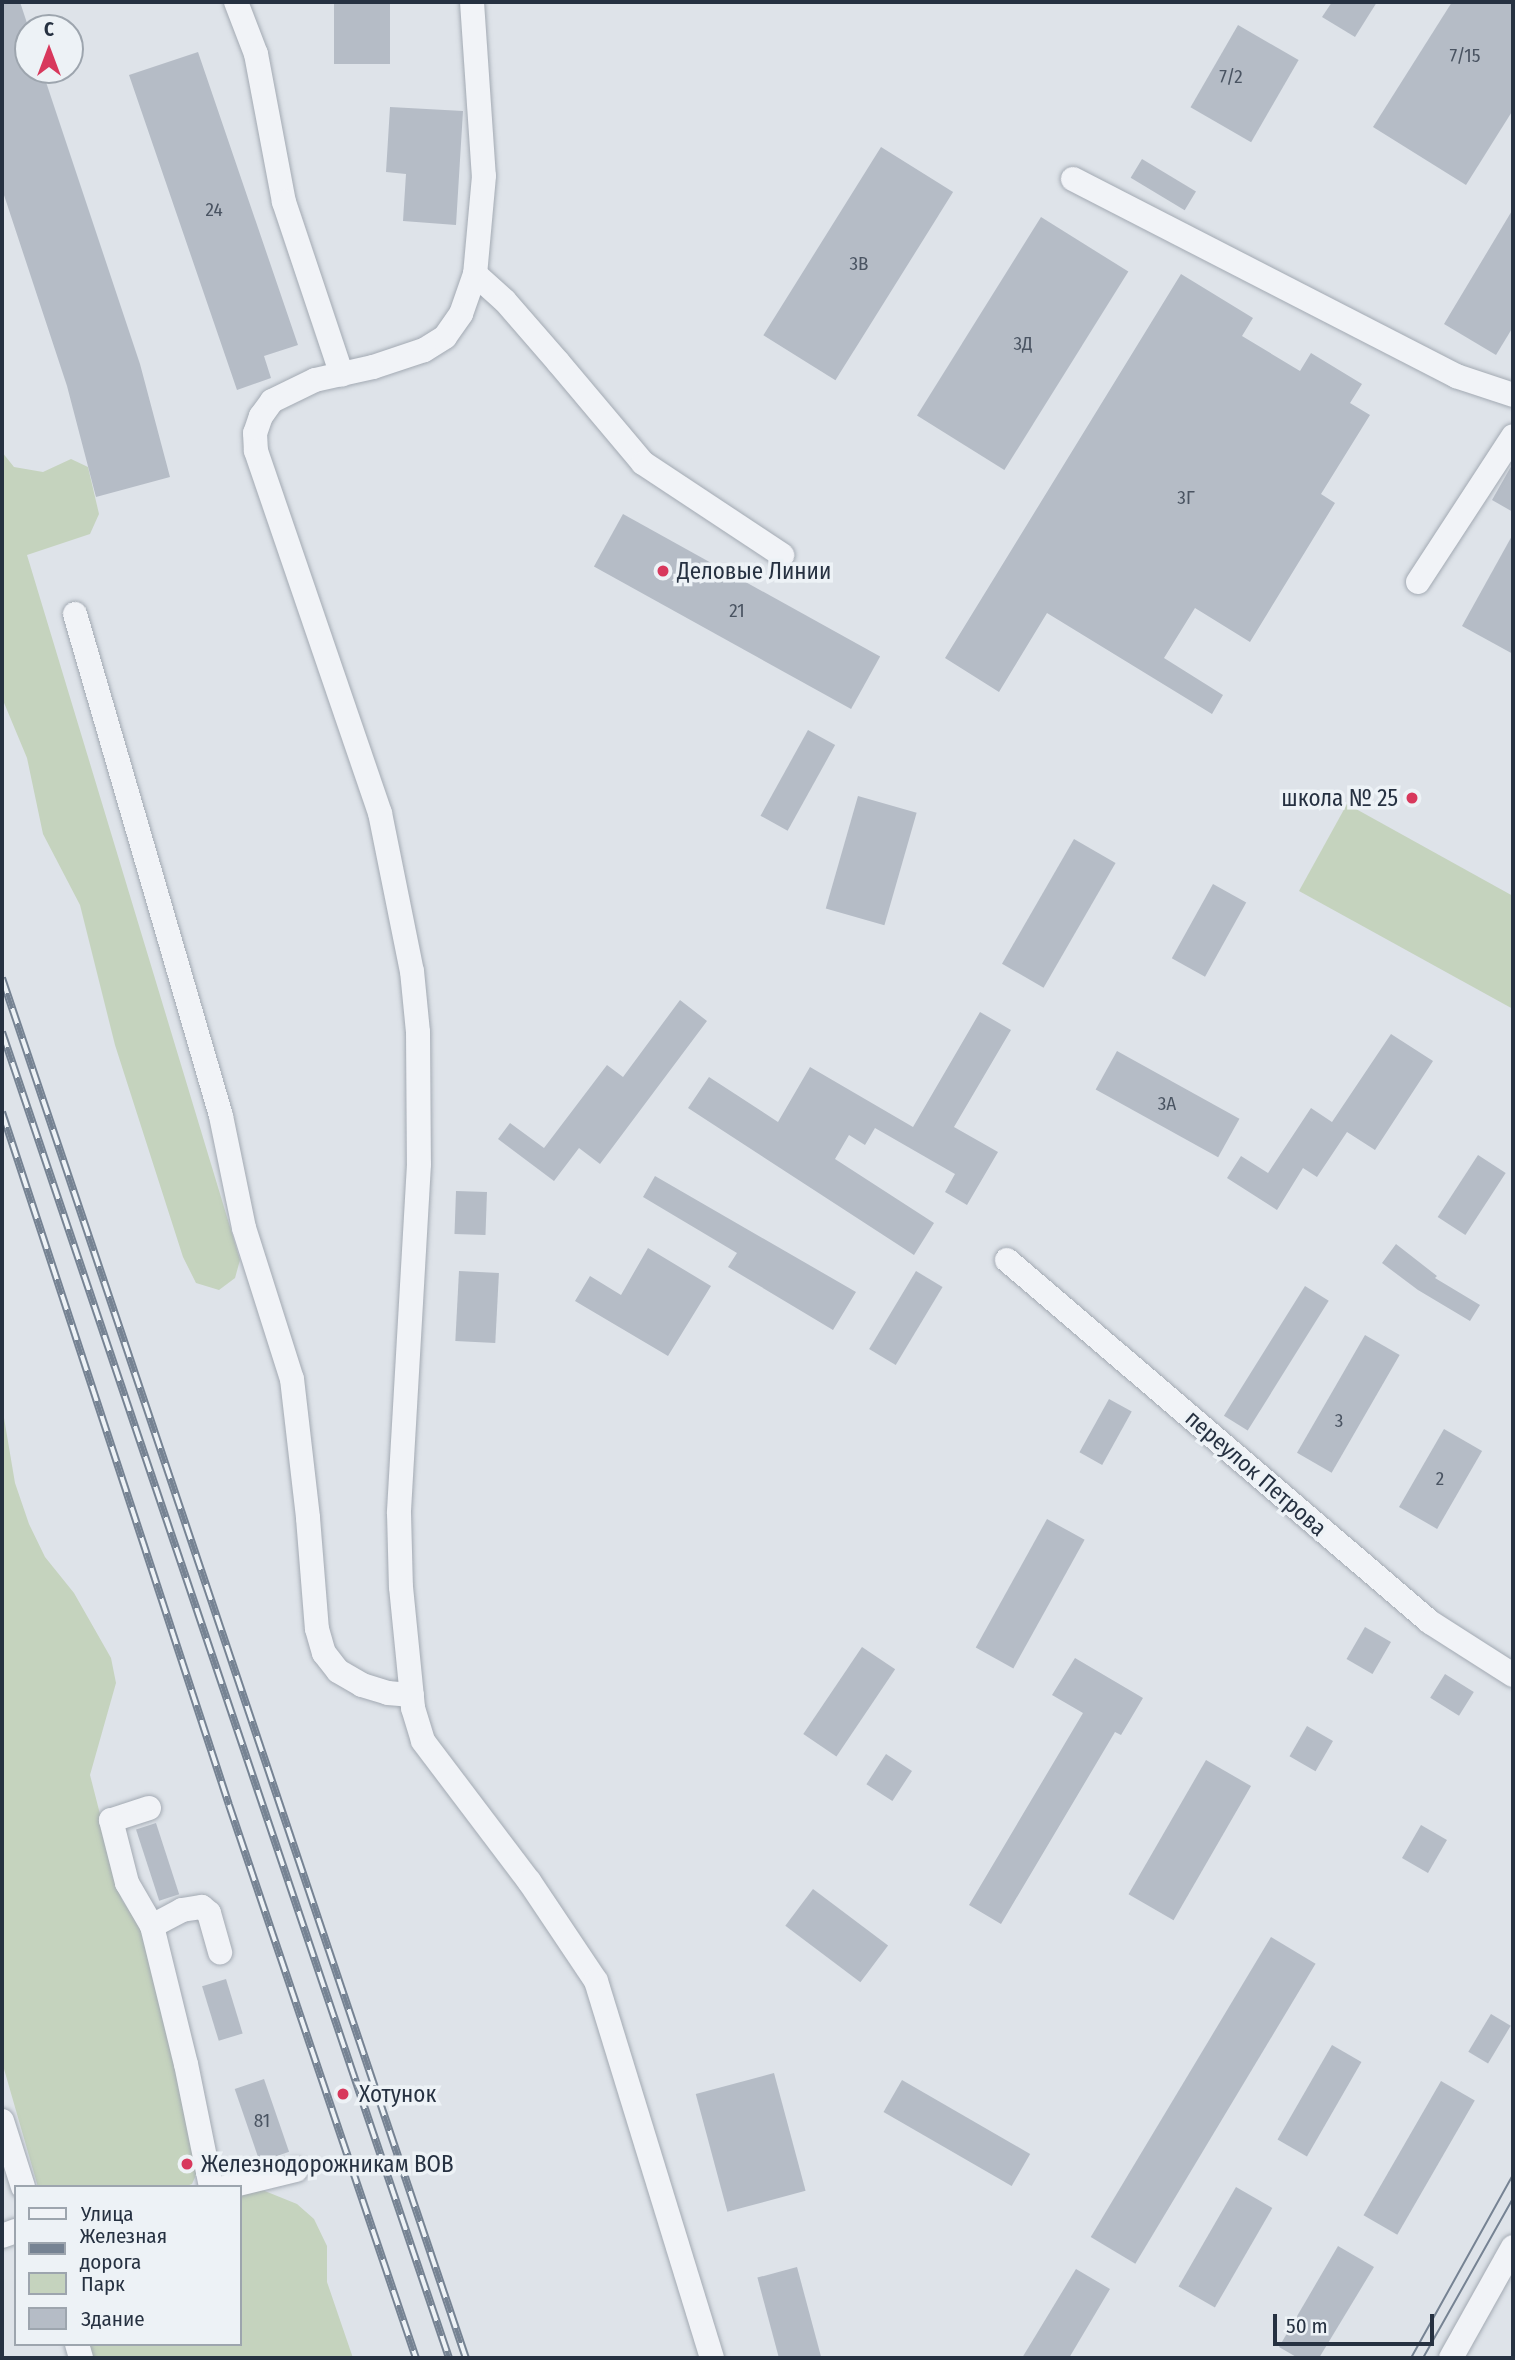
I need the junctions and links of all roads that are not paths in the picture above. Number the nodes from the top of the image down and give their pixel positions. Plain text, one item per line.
1 (236, 2) edge
2 (472, 2) edge
3 (1073, 179) dead end
4 (475, 274) junction
5 (342, 375) junction
6 (1513, 395) edge
7 (1513, 436) edge
8 (782, 555) dead end
9 (1418, 582) dead end
10 (75, 614) dead end
11 (1007, 1260) dead end
12 (1513, 1675) edge
13 (412, 1695) junction
14 (149, 1808) dead end
15 (152, 1926) junction
16 (220, 1952) dead end
17 (2, 2121) edge
18 (296, 2169) dead end
19 (22, 2185) edge
20 (211, 2185) edge
21 (234, 2185) edge
22 (1513, 2247) edge
23 (712, 2358) edge
24 (1451, 2358) edge

1 - 5 street
2 - 4 street
3 - 6 street
4 - 5 street
4 - 8 street
5 - 13 street
7 - 9 street
10 - 13 street
11 - 12 street, переулок Петрова
13 - 23 street
14 - 15 street
15 - 16 street
15 - 20 street
17 - 19 street
18 - 21 street
22 - 24 street

